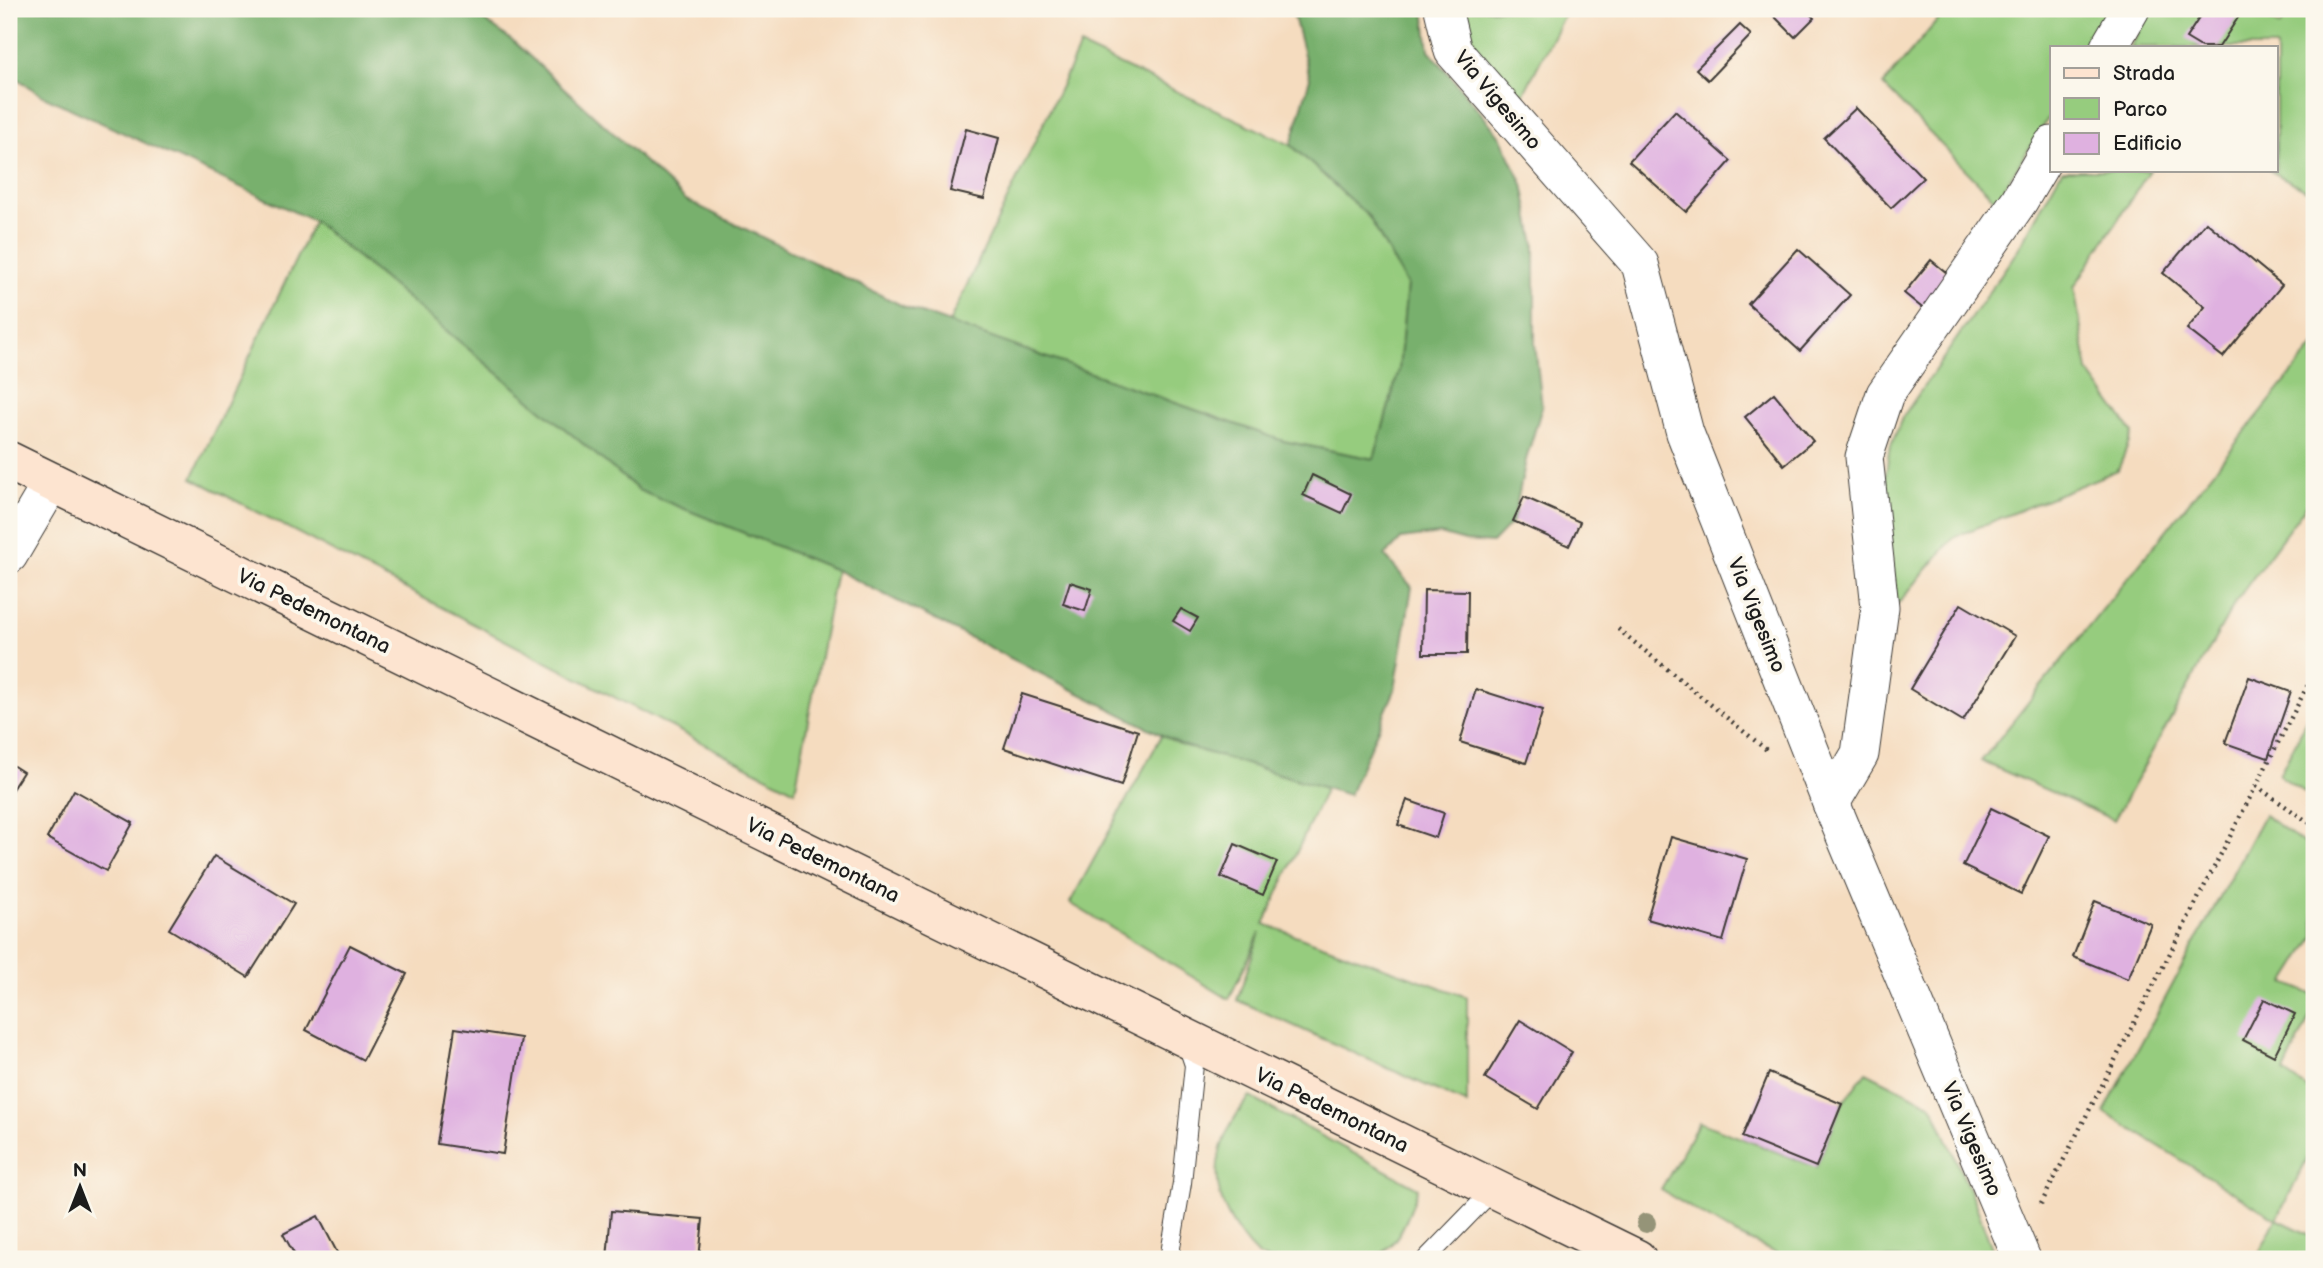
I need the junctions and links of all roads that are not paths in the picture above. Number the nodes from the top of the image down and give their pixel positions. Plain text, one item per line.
1 (1443, 9) edge
2 (2131, 9) edge
3 (2110, 46) edge
4 (2050, 148) edge
5 (9, 461) edge
6 (52, 482) junction
7 (9, 555) edge
8 (1831, 803) junction
9 (1185, 1038) junction
10 (1494, 1189) junction
11 (2020, 1254) edge
12 (1169, 1259) edge
13 (1426, 1259) edge
14 (1637, 1259) edge

1 - 8 street, Via Vigesimo
2 - 3 street
4 - 8 street
5 - 6 street, Via Pedemontana
6 - 7 street
6 - 9 street, Via Pedemontana
8 - 11 street, Via Vigesimo
9 - 10 street, Via Pedemontana
9 - 12 lane
10 - 13 lane
10 - 14 street, Via Pedemontana

